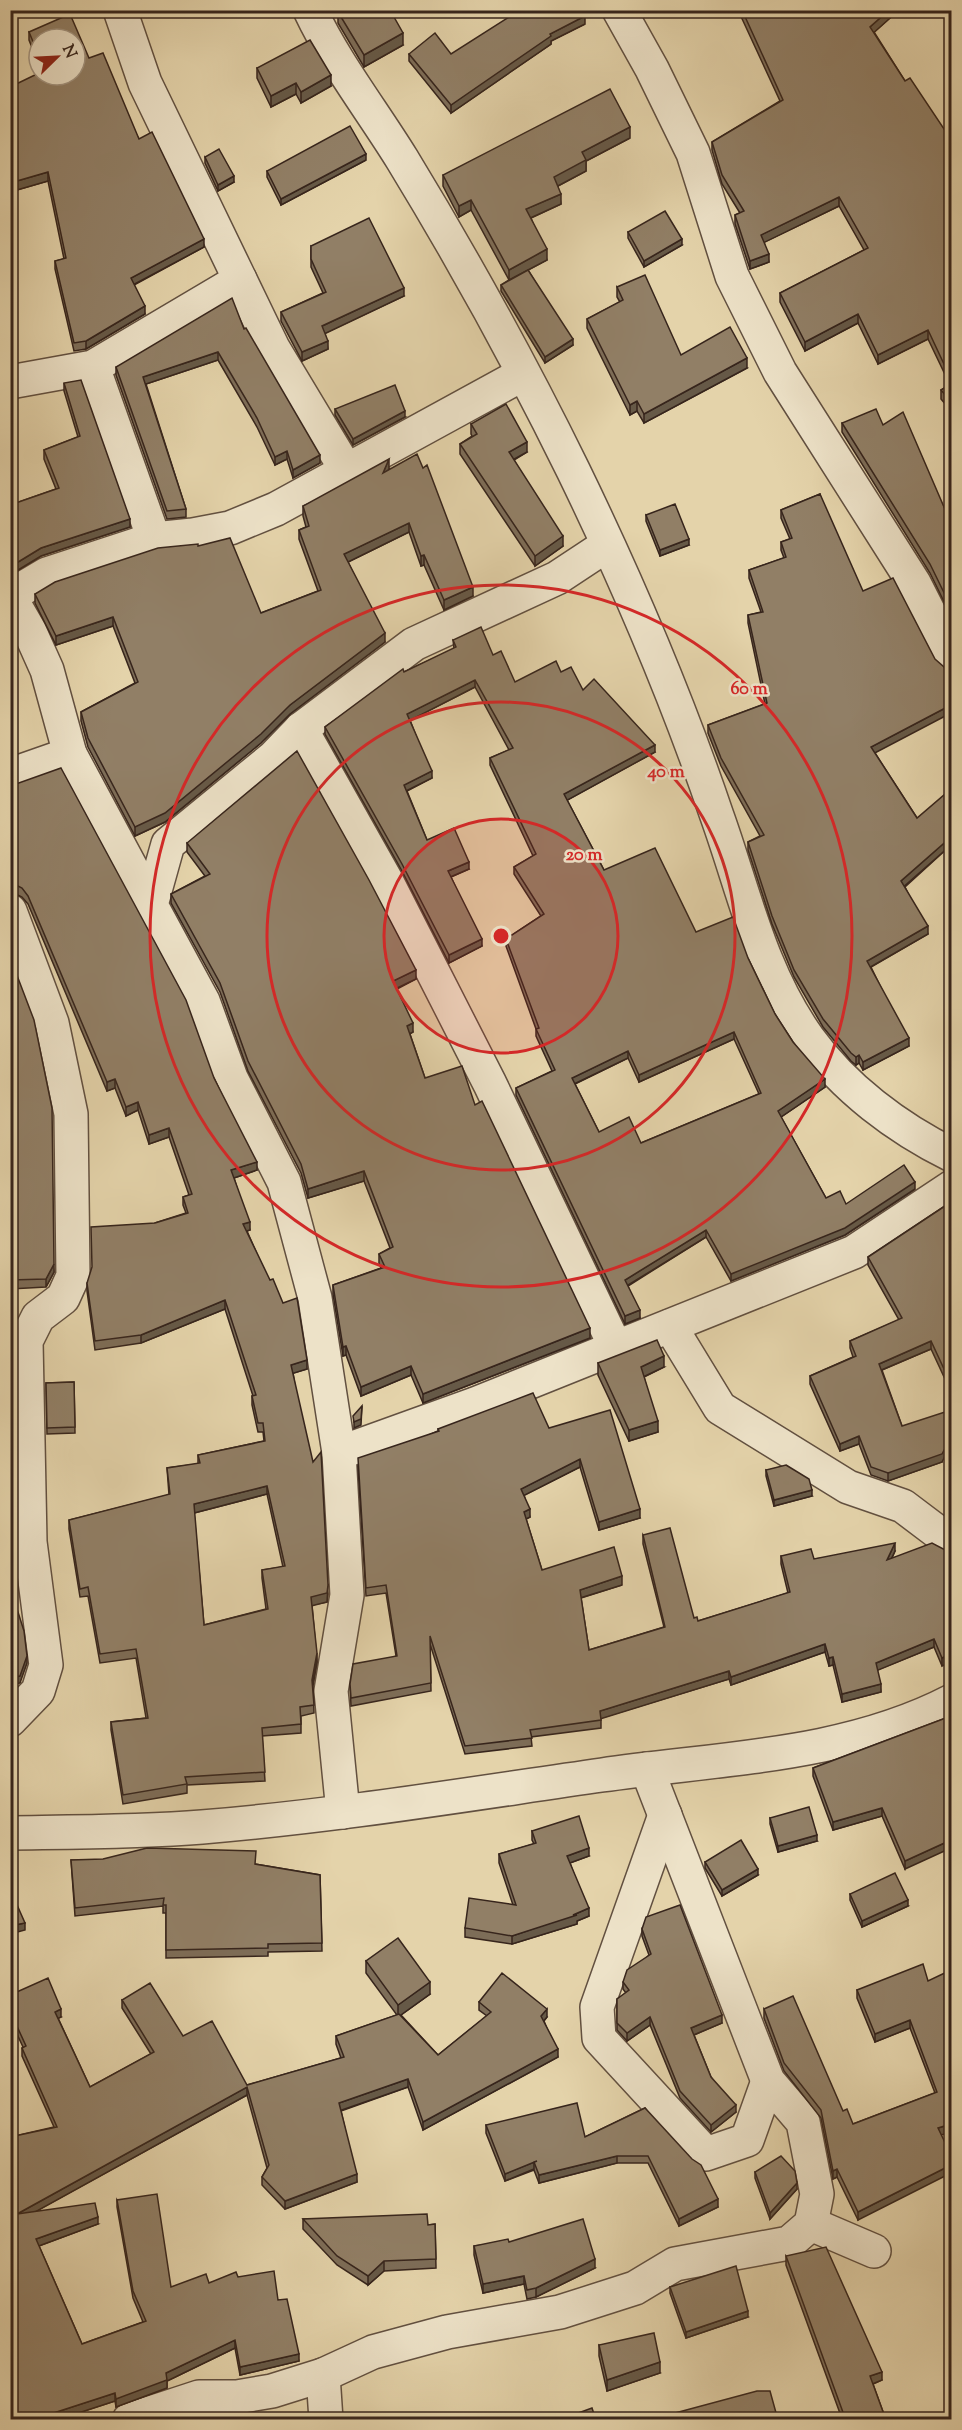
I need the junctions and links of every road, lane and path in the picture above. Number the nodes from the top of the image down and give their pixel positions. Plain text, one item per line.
1 (120, 10) edge
2 (310, 10) edge
3 (619, 10) edge
4 (240, 280) junction
5 (93, 367) junction
6 (523, 374) junction
7 (10, 382) edge
8 (346, 471) junction
9 (154, 539) junction
10 (607, 545) junction
11 (10, 596) edge
12 (951, 658) edge
13 (301, 729) junction
14 (70, 754) junction
15 (10, 775) edge
16 (151, 905) junction
17 (10, 911) edge
18 (951, 1155) edge
19 (951, 1187) edge
20 (670, 1326) junction
21 (616, 1348) junction
22 (339, 1453) junction
23 (951, 1542) edge
24 (951, 1701) edge
25 (10, 1720) edge
26 (647, 1769) junction
27 (343, 1812) junction
28 (665, 1815) junction
29 (10, 1833) edge
30 (768, 2081) junction
31 (811, 2224) junction
32 (874, 2251) dead end
33 (323, 2375) junction
34 (129, 2420) edge
35 (326, 2420) edge

1 - 4 street
2 - 6 street
3 - 12 street
4 - 5 street
4 - 8 street
5 - 7 street
5 - 9 street
6 - 8 street
6 - 10 street
8 - 9 street
9 - 11 street
10 - 13 street
10 - 18 street
11 - 14 street
13 - 16 street
13 - 21 street
14 - 15 street
14 - 16 street
16 - 22 street
17 - 25 street
19 - 20 street
20 - 21 street
20 - 23 street
21 - 22 street
22 - 27 street
24 - 26 street
26 - 27 street
26 - 28 street
27 - 29 street
28 - 30 street
28 - 30 street
30 - 31 street
31 - 32 street
31 - 33 street
33 - 34 street
33 - 35 street

